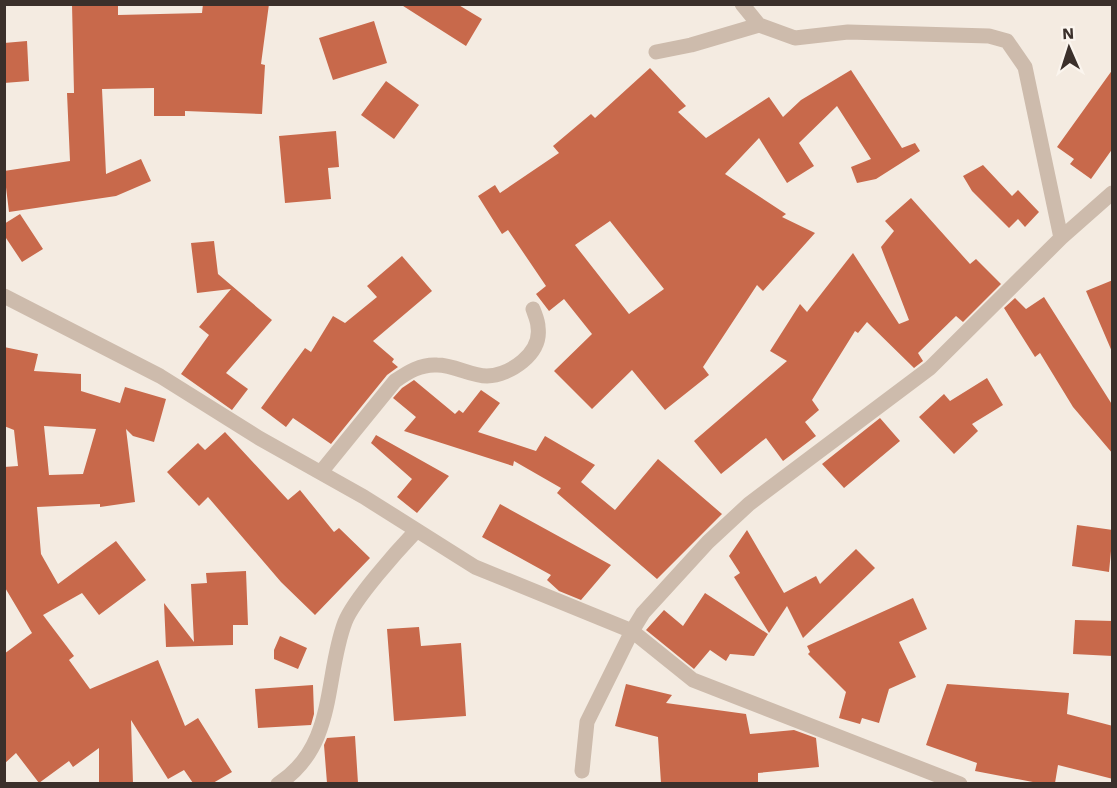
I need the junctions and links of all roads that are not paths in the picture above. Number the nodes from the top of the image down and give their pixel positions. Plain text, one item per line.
1 (742, 4) edge
2 (759, 25) junction
3 (656, 52) dead end
4 (1113, 193) edge
5 (1061, 238) junction
6 (4, 296) edge
7 (533, 309) dead end
8 (321, 472) junction
9 (416, 531) junction
10 (632, 632) junction
11 (582, 771) dead end
12 (278, 783) edge
13 (960, 783) edge

1 - 2 street
2 - 3 street
2 - 5 street
4 - 5 street
5 - 10 street
6 - 8 street
7 - 8 street
8 - 9 street
9 - 10 street
9 - 12 street
10 - 11 street
10 - 13 street

